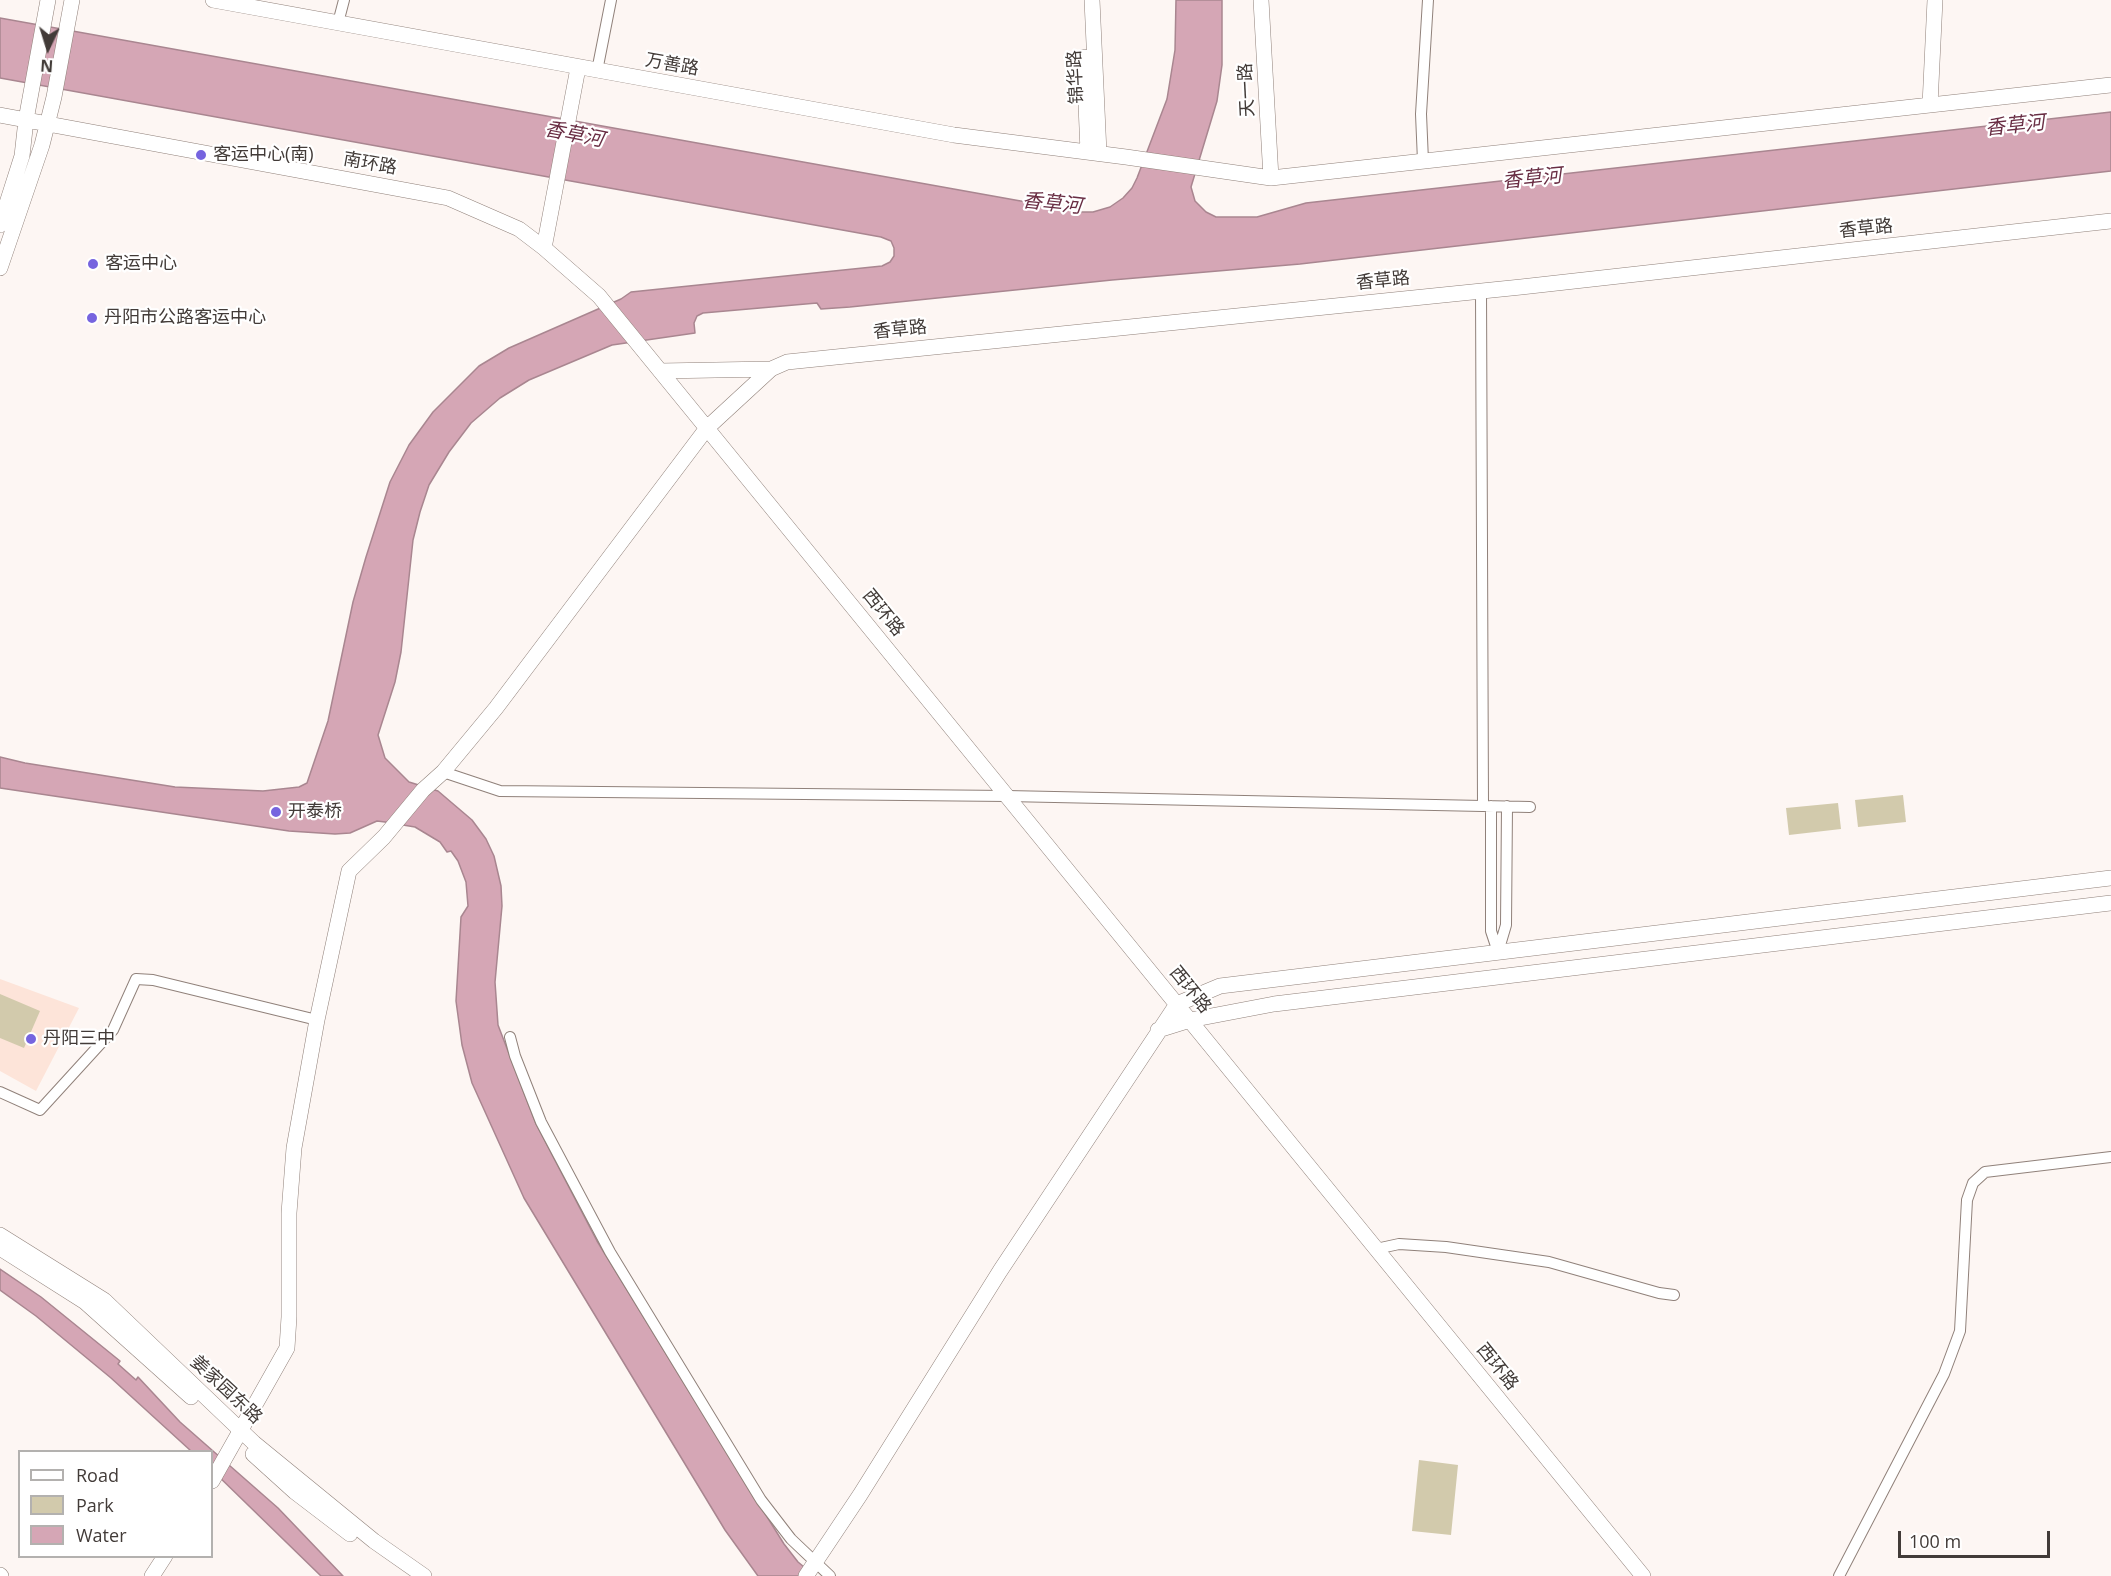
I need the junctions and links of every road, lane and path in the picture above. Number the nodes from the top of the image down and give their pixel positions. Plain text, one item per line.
1 (213, 0) edge
2 (344, 0) edge
3 (611, 0) edge
4 (1082, 0) edge
5 (1092, 0) edge
6 (1261, 0) edge
7 (1428, 0) edge
8 (1935, 0) edge
9 (47, 3) edge
10 (72, 4) edge
11 (338, 23) junction
12 (578, 68) junction
13 (597, 71) junction
14 (2111, 85) edge
15 (1929, 105) junction
16 (0, 115) edge
17 (26, 120) junction
18 (48, 124) junction
19 (1094, 152) junction
20 (1423, 161) junction
21 (1271, 178) junction
22 (2111, 221) edge
23 (0, 225) edge
24 (544, 248) junction
25 (0, 268) edge
26 (1481, 291) junction
27 (771, 369) junction
28 (660, 371) junction
29 (707, 429) junction
30 (443, 772) junction
31 (1007, 796) junction
32 (1487, 806) junction
33 (1507, 806) junction
34 (1530, 807) dead end
35 (2111, 878) edge
36 (2111, 903) edge
37 (1498, 952) junction
38 (1499, 977) junction
39 (1177, 1004) junction
40 (317, 1020) junction
41 (1190, 1020) junction
42 (1158, 1030) junction
43 (510, 1037) dead end
44 (0, 1092) edge
45 (2111, 1157) edge
46 (0, 1235) edge
47 (0, 1248) edge
48 (1376, 1249) junction
49 (1674, 1295) dead end
50 (238, 1435) junction
51 (213, 1478) edge
52 (164, 1558) edge
53 (810, 1570) edge
54 (152, 1576) edge
55 (406, 1576) edge
56 (424, 1576) edge
57 (830, 1576) edge
58 (1643, 1576) edge
59 (1839, 1576) edge

1 - 11 main road, 万善路
2 - 11 street
3 - 13 street
4 - 19 main road, 锦华路
5 - 19 main road, 锦华路
6 - 21 main road, 天一路
7 - 20 street
8 - 15 main road
9 - 17 main road
10 - 18 main road
11 - 12 main road, 万善路
12 - 13 main road, 万善路
12 - 24 main road
13 - 19 main road, 万善路
14 - 15 main road, 万善路
15 - 20 main road, 万善路
16 - 17 main road, 南环路
17 - 18 main road, 南环路
17 - 23 main road
18 - 24 main road, 南环路
18 - 25 main road
19 - 21 main road, 万善路
20 - 21 main road, 万善路
22 - 26 main road, 香草路
24 - 28 main road, 南环路
26 - 27 main road, 香草路
26 - 32 street
27 - 28 main road, 香草路
27 - 29 main road
28 - 29 main road
29 - 30 main road
29 - 31 main road, 西环路
30 - 31 street
30 - 40 main road
31 - 32 street
31 - 39 main road, 西环路
32 - 33 street
32 - 37 street
33 - 34 street
33 - 37 street
35 - 37 main road
36 - 38 main road
37 - 38 main road
37 - 39 main road
38 - 41 main road
39 - 41 main road, 西环路
39 - 42 main road
40 - 44 street
40 - 50 main road
41 - 42 main road
41 - 48 main road, 西环路
42 - 53 main road
43 - 53 street
45 - 59 street
46 - 50 main road, 姜家园东路
47 - 50 main road, 姜家园东路
48 - 49 street
48 - 58 main road, 西环路
50 - 51 main road
50 - 55 main road, 姜家园东路
50 - 56 main road, 姜家园东路
52 - 54 main road
53 - 57 street

